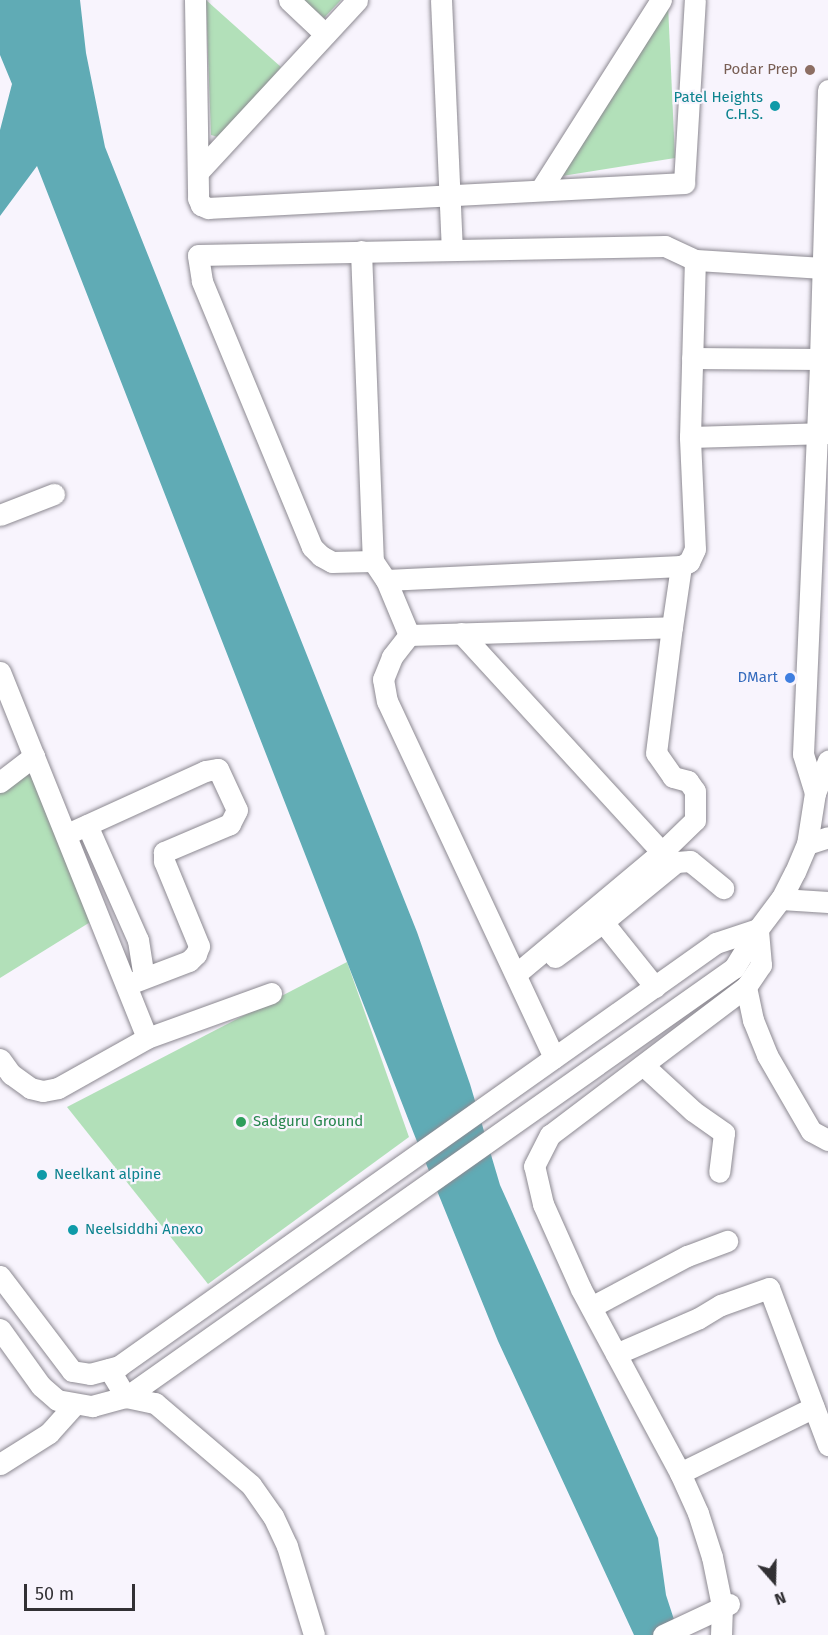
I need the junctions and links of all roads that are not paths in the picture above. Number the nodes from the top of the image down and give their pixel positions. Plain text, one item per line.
1 (195, 0) edge
2 (290, 0) edge
3 (357, 0) edge
4 (441, 0) edge
5 (661, 0) edge
6 (695, 0) edge
7 (325, 34) junction
8 (828, 90) edge
9 (198, 172) junction
10 (541, 189) junction
11 (450, 195) junction
12 (452, 248) junction
13 (361, 251) junction
14 (695, 260) junction
15 (823, 268) junction
16 (692, 358) junction
17 (820, 359) junction
18 (822, 435) edge
19 (690, 437) junction
20 (54, 494) dead end
21 (0, 515) edge
22 (373, 561) junction
23 (681, 566) junction
24 (386, 580) junction
25 (672, 627) junction
26 (461, 633) junction
27 (409, 634) junction
28 (0, 672) edge
29 (34, 756) junction
30 (828, 759) edge
31 (0, 782) edge
32 (814, 794) junction
33 (87, 825) junction
34 (67, 834) junction
35 (828, 837) edge
36 (807, 844) junction
37 (662, 852) junction
38 (723, 888) dead end
39 (781, 899) junction
40 (828, 902) edge
41 (603, 922) junction
42 (758, 928) junction
43 (516, 974) junction
44 (135, 981) junction
45 (655, 987) junction
46 (746, 987) junction
47 (272, 993) dead end
48 (542, 1015) dead end
49 (147, 1038) junction
50 (554, 1058) junction
51 (0, 1059) edge
52 (643, 1065) junction
53 (526, 1078) junction
54 (542, 1104) junction
55 (828, 1140) edge
56 (719, 1172) dead end
57 (727, 1241) dead end
58 (0, 1276) edge
59 (591, 1306) junction
60 (0, 1329) edge
61 (616, 1354) junction
62 (109, 1370) junction
63 (126, 1397) junction
64 (75, 1404) junction
65 (814, 1407) junction
66 (828, 1445) edge
67 (0, 1464) edge
68 (680, 1473) junction
69 (726, 1605) junction
70 (314, 1635) edge
71 (663, 1635) edge
72 (722, 1635) edge

1 - 9 street
2 - 7 street
3 - 7 street
4 - 11 street
5 - 10 street
6 - 10 street
7 - 9 street
8 - 15 street
9 - 11 street
10 - 11 street
11 - 12 street
12 - 13 street
12 - 14 street
13 - 22 street
13 - 22 street
14 - 15 street
14 - 16 street
15 - 17 street
16 - 17 street
16 - 19 street
17 - 18 street
18 - 19 street
18 - 32 street
19 - 23 street
20 - 21 street
22 - 24 street
23 - 24 street
23 - 25 street
24 - 27 street
25 - 26 street
25 - 37 street
26 - 27 street
26 - 37 street
27 - 43 street
28 - 29 street
29 - 31 street
29 - 34 street
30 - 32 street
32 - 36 street
33 - 34 street
33 - 44 street
33 - 44 street
34 - 44 street
35 - 36 street
36 - 39 street
37 - 43 street
38 - 41 street
39 - 40 street
39 - 42 street
41 - 45 street
41 - 48 street
42 - 45 street
42 - 46 street
42 - 54 street
43 - 50 street
44 - 49 street
45 - 50 street
46 - 52 street
46 - 55 street
47 - 49 street
49 - 51 street
50 - 53 street
52 - 56 street
52 - 59 street
53 - 54 street
53 - 62 street
54 - 63 street
57 - 59 street
58 - 62 street
59 - 61 street
60 - 64 street
61 - 65 street
61 - 68 street
62 - 63 street
63 - 64 street
63 - 70 street
64 - 67 street
65 - 66 street
65 - 68 street
68 - 69 street
69 - 71 street
69 - 72 street

